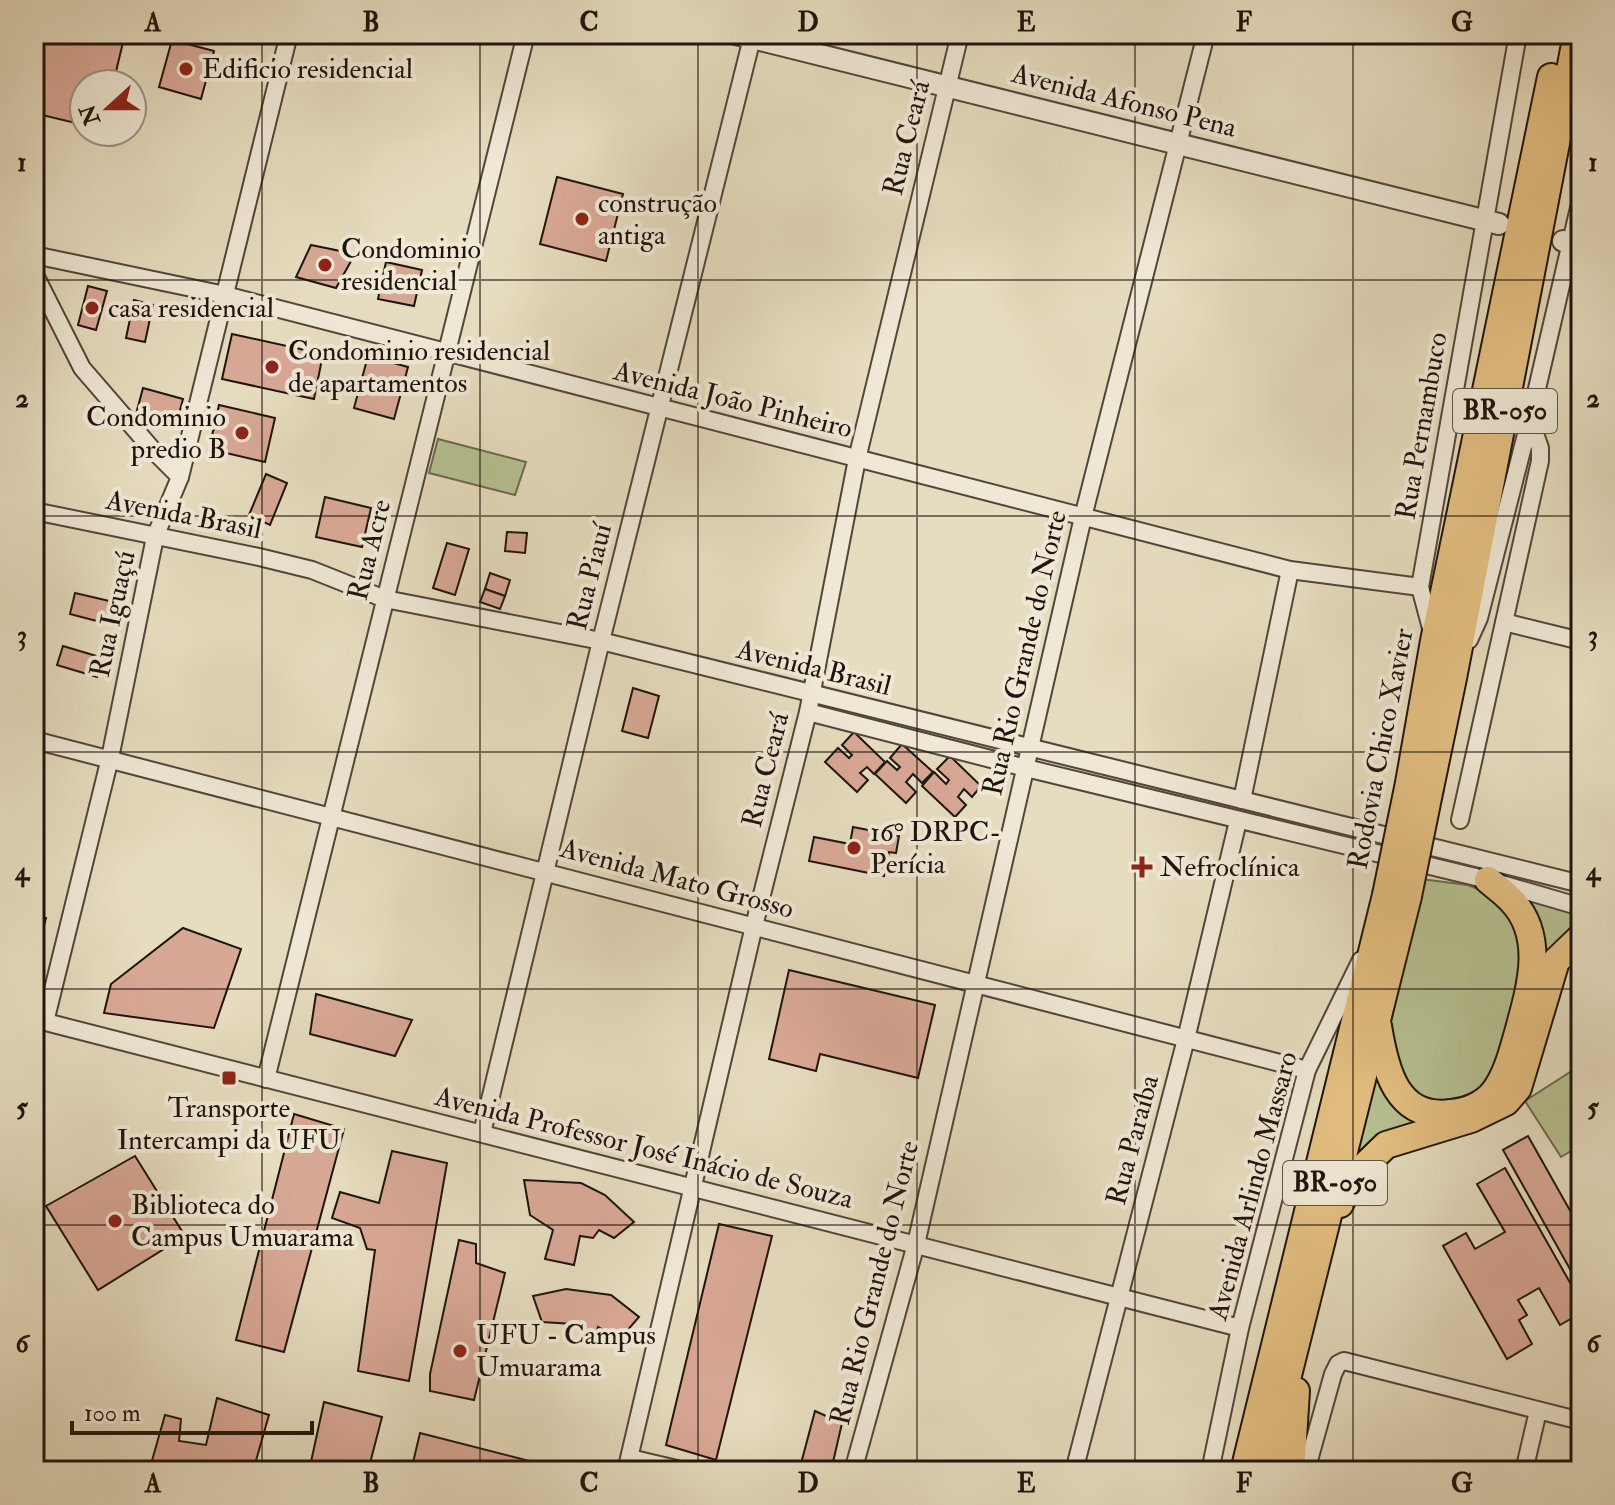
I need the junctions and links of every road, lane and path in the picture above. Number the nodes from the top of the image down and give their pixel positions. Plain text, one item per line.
1 (289, 34) edge
2 (526, 34) edge
3 (960, 34) edge
4 (1206, 34) edge
5 (1518, 34) edge
6 (1559, 34) edge
7 (1577, 34) edge
8 (747, 35) edge
9 (946, 86) junction
10 (1178, 144) junction
11 (1581, 199) edge
12 (1492, 222) junction
13 (1571, 243) edge
14 (34, 255) edge
15 (34, 273) edge
16 (225, 295) junction
17 (447, 353) junction
18 (660, 408) junction
19 (1530, 419) junction
20 (857, 459) junction
21 (180, 477) junction
22 (34, 511) edge
23 (1083, 517) junction
24 (155, 537) junction
25 (1290, 570) junction
26 (1420, 587) junction
27 (385, 599) junction
28 (1504, 622) junction
29 (601, 641) junction
30 (1434, 641) junction
31 (1581, 641) edge
32 (1453, 678) junction
33 (811, 693) junction
34 (808, 712) junction
35 (34, 740) edge
36 (1030, 748) junction
37 (110, 758) junction
38 (1026, 768) junction
39 (1419, 786) junction
40 (1242, 800) junction
41 (331, 816) junction
42 (1460, 820) dead end
43 (1238, 821) junction
44 (545, 872) junction
45 (1488, 880) junction
46 (1581, 884) edge
47 (1397, 896) junction
48 (1581, 907) edge
49 (754, 926) junction
50 (1377, 927) junction
51 (1581, 937) edge
52 (974, 984) junction
53 (1377, 1019) junction
54 (40, 1021) edge
55 (1186, 1039) junction
56 (1307, 1070) junction
57 (266, 1079) junction
58 (482, 1133) junction
59 (692, 1188) junction
60 (1320, 1243) junction
61 (916, 1244) junction
62 (1119, 1298) junction
63 (1301, 1316) junction
64 (1240, 1328) junction
65 (1538, 1411) junction
66 (1581, 1421) edge
67 (628, 1464) edge
68 (685, 1471) edge
69 (853, 1471) edge
70 (1074, 1471) edge
71 (1210, 1471) edge
72 (1244, 1471) edge
73 (1264, 1471) edge
74 (1291, 1471) edge
75 (1306, 1471) edge
76 (1524, 1471) edge

1 - 16 street, Rua Iguaçú
2 - 17 street, Rua Acre
3 - 9 street, Rua Ceará
4 - 10 street, Rua Rio Grande do Norte
5 - 12 street, Rua Pernambuco
6 - 30 highway, Rodovia Chico Xavier / BR-050
7 - 32 highway, Rodovia Chico Xavier / BR-050
8 - 9 street, Avenida Afonso Pena
8 - 18 street, Rua Piauí
9 - 10 street, Avenida Afonso Pena
9 - 20 street, Rua Ceará
10 - 12 street, Avenida Afonso Pena
10 - 23 street, Rua Rio Grande do Norte
11 - 13 street
12 - 26 street, Rua Pernambuco
13 - 19 street
14 - 16 street, Avenida João Pinheiro
15 - 21 street
16 - 17 street, Avenida João Pinheiro
16 - 21 street, Rua Iguaçú
17 - 18 street, Avenida João Pinheiro
17 - 27 street, Rua Acre
18 - 20 street, Avenida João Pinheiro
18 - 29 street, Rua Piauí
19 - 28 street
19 - 32 street
20 - 23 street, Avenida João Pinheiro
20 - 33 street, Rua Ceará
21 - 24 street, Rua Iguaçú
22 - 24 street, Avenida Brasil
23 - 25 street, Avenida João Pinheiro
23 - 36 street, Rua Rio Grande do Norte
24 - 27 street, Avenida Brasil
24 - 37 street, Rua Iguaçú
25 - 26 street, Avenida João Pinheiro
25 - 40 street
26 - 30 street, Rua Pernambuco
27 - 29 street, Avenida Brasil
27 - 41 street, Rua Acre
28 - 31 street
28 - 42 street
29 - 33 street, Avenida Brasil
29 - 44 street, Rua Piauí
30 - 39 highway, Rodovia Chico Xavier / BR-050
32 - 39 highway, Rodovia Chico Xavier / BR-050
33 - 34 street, Rua Ceará
33 - 36 street, Avenida Brasil
34 - 38 street, Avenida Brasil
34 - 49 street, Rua Ceará
35 - 37 street, Avenida Mato Grosso
36 - 38 street, Rua Rio Grande do Norte
36 - 40 street, Avenida Brasil
37 - 41 street, Avenida Mato Grosso
37 - 54 street, Rua Iguaçú
38 - 43 street, Avenida Brasil
38 - 52 street, Rua Rio Grande do Norte
39 - 47 highway, Rodovia Chico Xavier / BR-050, bridge
40 - 46 street, Avenida Brasil
41 - 44 street, Avenida Mato Grosso
41 - 57 street, Rua Acre
43 - 45 street, Avenida Brasil
43 - 55 street, Rua Paraíba
44 - 49 street, Avenida Mato Grosso
44 - 58 street, Rua Piauí
45 - 48 street, Avenida Brasil
45 - 53 highway
47 - 50 highway, Rodovia Chico Xavier / BR-050
47 - 53 highway, Rodovia Chico Xavier / BR-050
49 - 52 street, Avenida Mato Grosso
49 - 59 street, Rua Ceará
50 - 56 street, Avenida Arlindo Massaro
50 - 72 highway, Rodovia Chico Xavier / BR-050
51 - 60 highway
52 - 55 street, Avenida Mato Grosso
52 - 61 street, Rua Rio Grande do Norte
53 - 60 highway, Rodovia Chico Xavier / BR-050
54 - 57 street, Avenida Professor José Inácio de Souza
55 - 56 street, Avenida Mato Grosso
55 - 62 street, Rua Paraíba
56 - 64 street, Avenida Arlindo Massaro
57 - 58 street, Avenida Professor José Inácio de Souza
58 - 59 street, Avenida Professor José Inácio de Souza
59 - 61 street, Avenida Professor José Inácio de Souza
59 - 67 street, Rua Ceará
60 - 63 highway, Rodovia Chico Xavier / BR-050
61 - 62 street, Avenida Professor José Inácio de Souza
61 - 69 street, Rua Rio Grande do Norte
62 - 64 street, Avenida Professor José Inácio de Souza
62 - 70 street, Rua Paraíba
63 - 73 highway, Rodovia Chico Xavier / BR-050
63 - 74 highway
64 - 71 street, Avenida Arlindo Massaro
65 - 66 street
65 - 75 street
65 - 76 street
67 - 68 street

